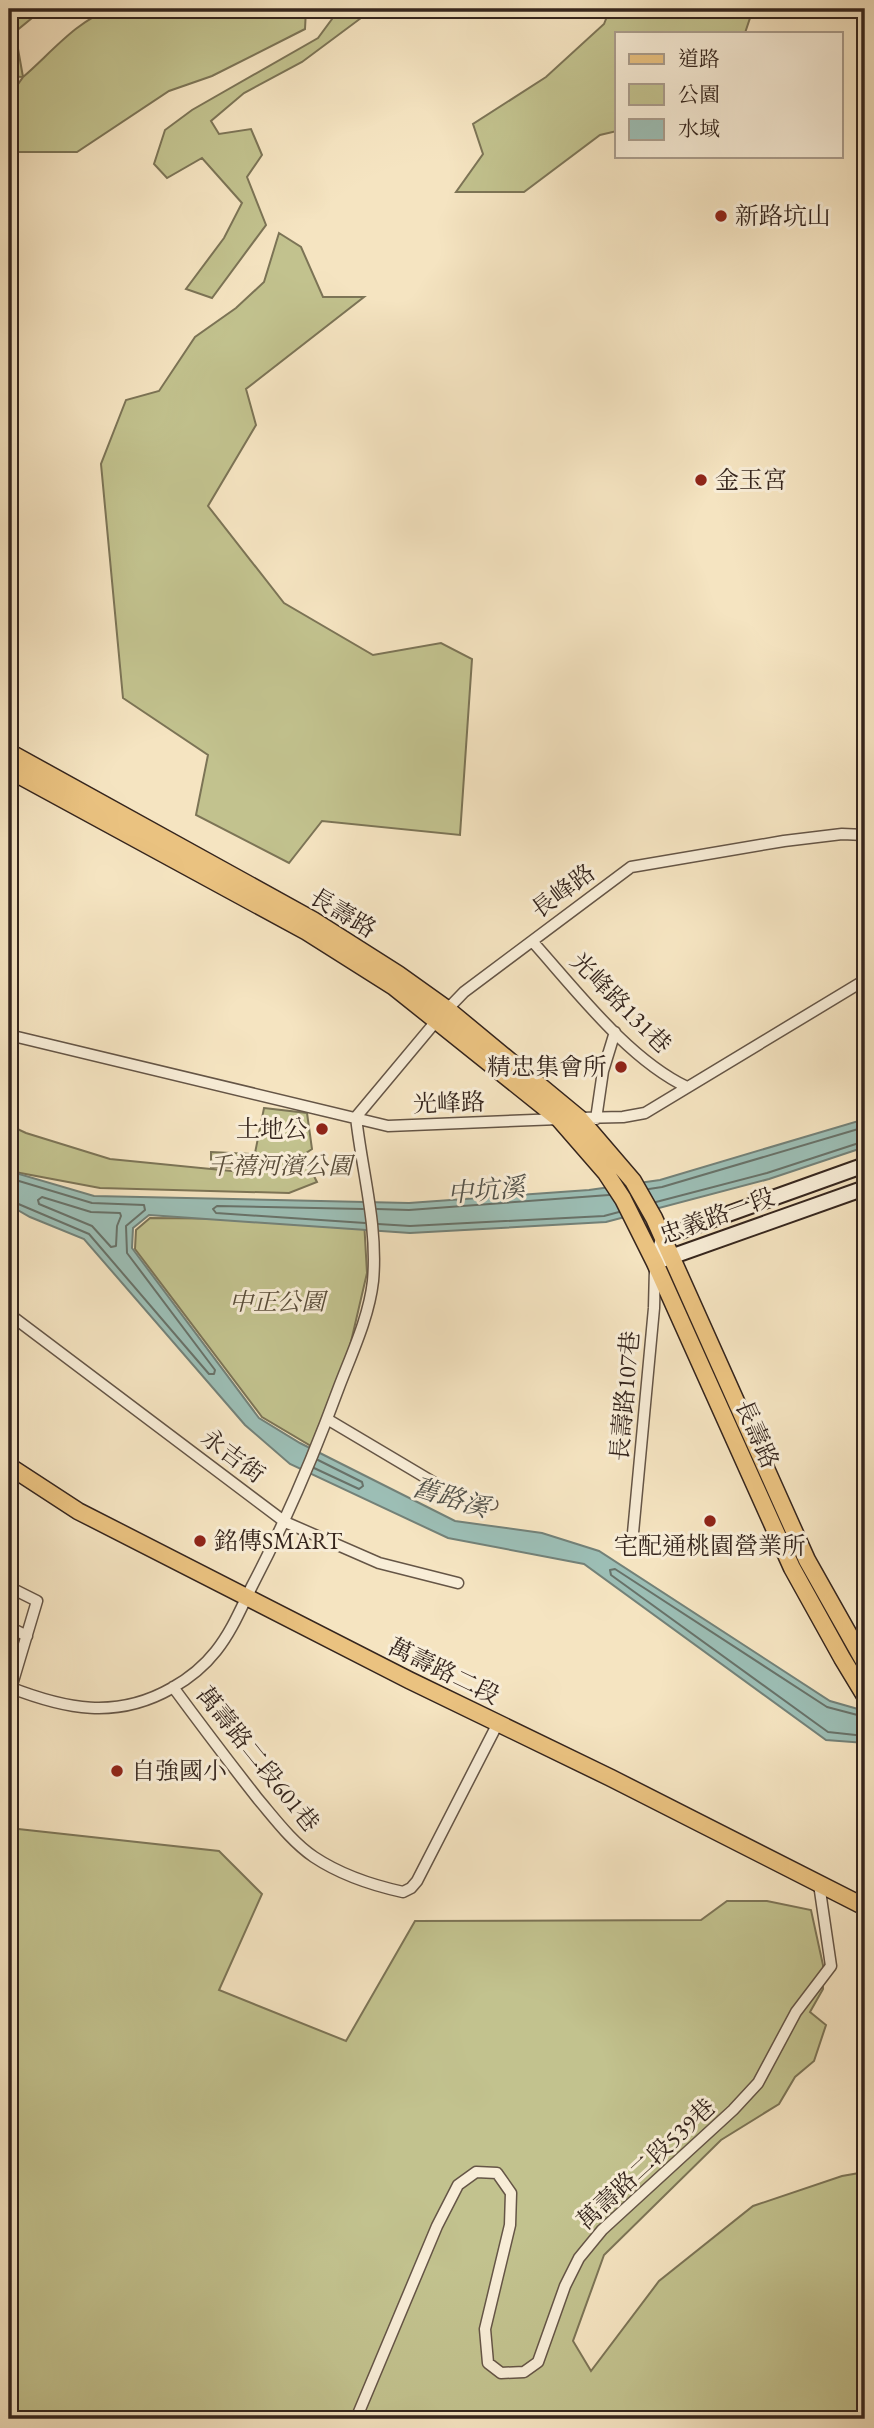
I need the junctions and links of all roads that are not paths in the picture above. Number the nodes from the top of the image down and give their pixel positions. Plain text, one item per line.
1 (9, 752) edge
2 (9, 770) edge
3 (865, 835) edge
4 (280, 910) junction
5 (532, 941) junction
6 (865, 980) edge
7 (442, 1014) junction
8 (615, 1032) junction
9 (9, 1035) edge
10 (687, 1087) junction
11 (356, 1118) junction
12 (579, 1118) junction
13 (596, 1118) junction
14 (559, 1119) junction
15 (865, 1165) edge
16 (612, 1168) junction
17 (865, 1188) edge
18 (664, 1237) junction
19 (672, 1255) junction
20 (654, 1263) junction
21 (9, 1314) edge
22 (327, 1419) junction
23 (9, 1466) edge
24 (492, 1504) dead end
25 (285, 1522) junction
26 (633, 1533) dead end
27 (458, 1583) dead end
28 (9, 1587) edge
29 (247, 1596) junction
30 (9, 1627) edge
31 (27, 1636) junction
32 (865, 1663) edge
33 (173, 1687) junction
34 (10, 1688) edge
35 (865, 1696) edge
36 (498, 1723) junction
37 (819, 1884) junction
38 (865, 1907) edge
39 (356, 2419) edge

1 - 4 main road, 長壽路
2 - 4 main road, 長壽路
3 - 5 street, 長峰路
4 - 7 main road, 長壽路
5 - 7 street, 長峰路
5 - 8 street, 光峰路131巷
6 - 10 street, 光峰路
7 - 11 street, 長峰路
7 - 12 main road, 長壽路
7 - 14 main road, 長壽路
8 - 10 street, 光峰路131巷
8 - 13 street
9 - 11 street, 光峰路
10 - 13 street, 光峰路
11 - 14 street, 光峰路
11 - 22 street
12 - 13 street, 光峰路
12 - 14 street, 光峰路
12 - 16 main road, 長壽路
14 - 16 main road, 長壽路
15 - 18 main road, 忠義路一段
16 - 18 main road, 長壽路
16 - 20 main road, 長壽路
17 - 19 main road, 忠義路一段
18 - 19 main road, 長壽路
18 - 20 main road, 忠義路一段
19 - 20 main road, 忠義路一段
19 - 32 main road, 長壽路
20 - 26 street, 長壽路107巷
20 - 35 main road, 長壽路
21 - 25 street, 永吉街
22 - 24 street
22 - 25 street
23 - 29 main road, 萬壽路二段
25 - 27 street, 永吉街
25 - 29 street
28 - 31 street
29 - 33 street
29 - 36 main road, 萬壽路二段
30 - 31 street
31 - 34 street
33 - 34 street
33 - 36 street, 萬壽路二段601巷
36 - 37 main road, 萬壽路二段
37 - 38 main road, 萬壽路二段
37 - 39 street, 萬壽路二段539巷

